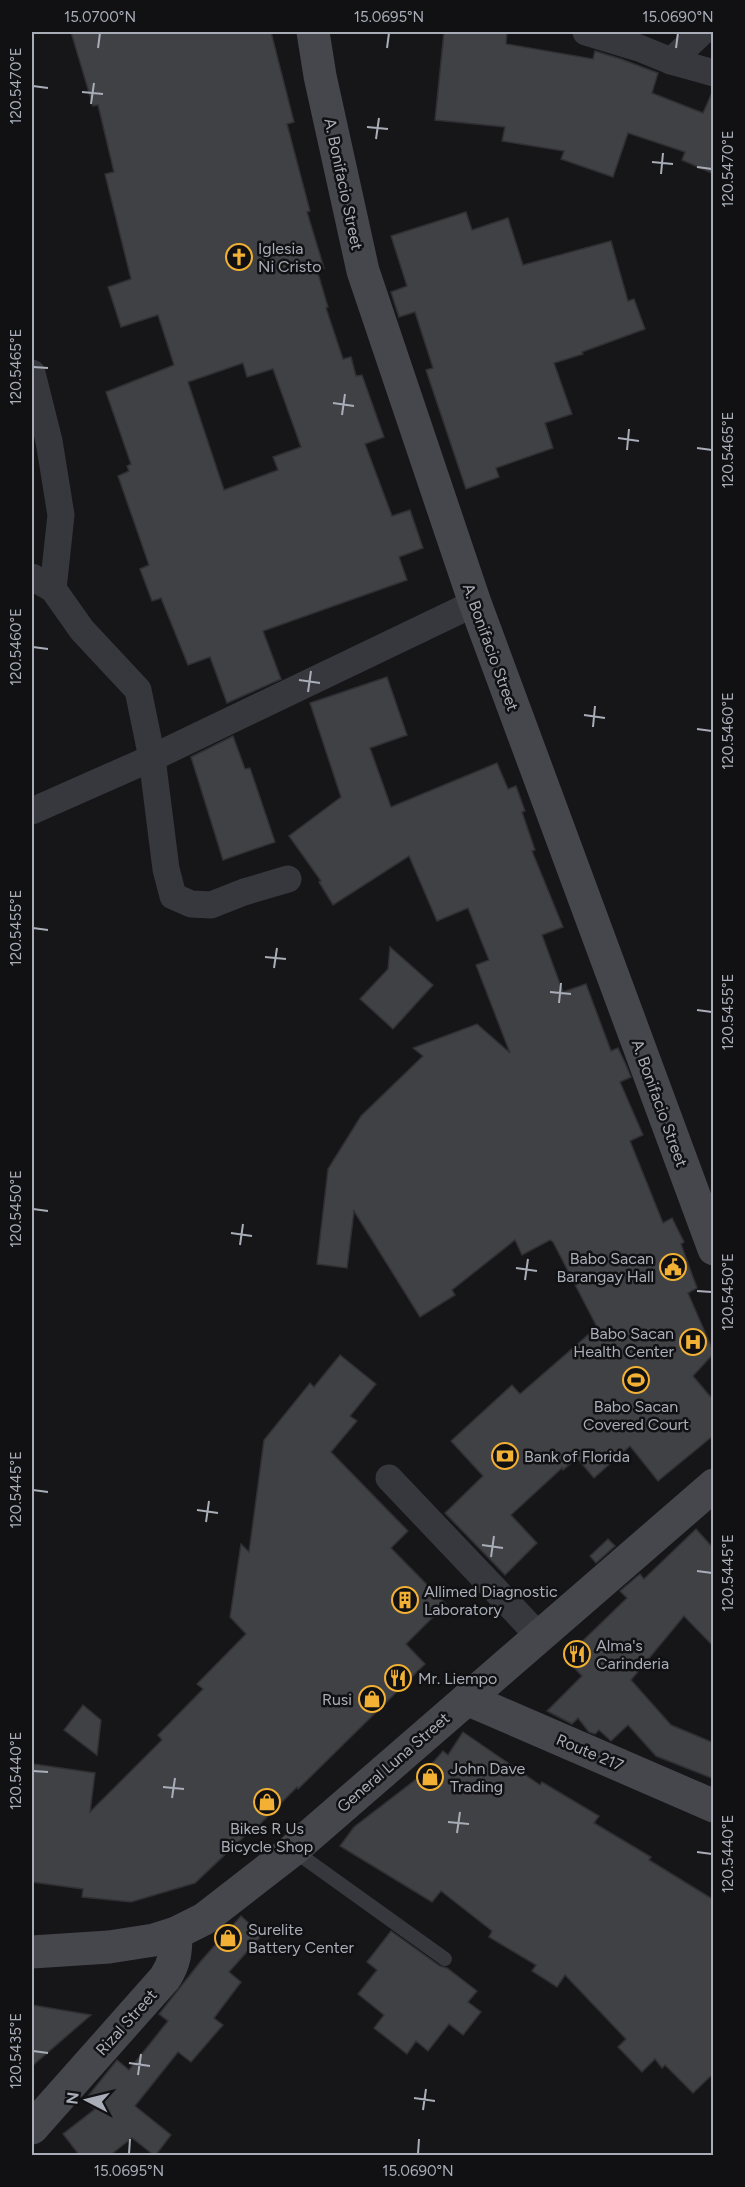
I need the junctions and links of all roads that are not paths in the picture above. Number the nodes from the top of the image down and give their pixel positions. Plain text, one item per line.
1 (313, 32) edge
2 (586, 32) edge
3 (702, 32) edge
4 (671, 61) junction
5 (714, 73) edge
6 (32, 373) edge
7 (42, 583) edge
8 (475, 603) junction
9 (152, 758) junction
10 (32, 811) edge
11 (288, 879) dead end
12 (714, 1249) edge
13 (389, 1478) dead end
14 (714, 1485) edge
15 (539, 1636) junction
16 (467, 1699) junction
17 (714, 1806) edge
18 (293, 1850) junction
19 (176, 1933) junction
20 (32, 1952) edge
21 (445, 1959) dead end
22 (32, 2128) edge

1 - 8 main road, A. Bonifacio Street
2 - 4 street
3 - 4 street
4 - 5 street
6 - 7 street
7 - 9 street
8 - 9 street
8 - 12 main road, A. Bonifacio Street
9 - 10 street
9 - 11 street
13 - 15 street
14 - 15 main road, General Luna Street
15 - 16 main road, General Luna Street
16 - 17 main road, Route 217
16 - 18 main road, General Luna Street
18 - 19 main road, General Luna Street
18 - 21 lane
19 - 20 main road, General Luna Street
19 - 22 main road, Rizal Street

